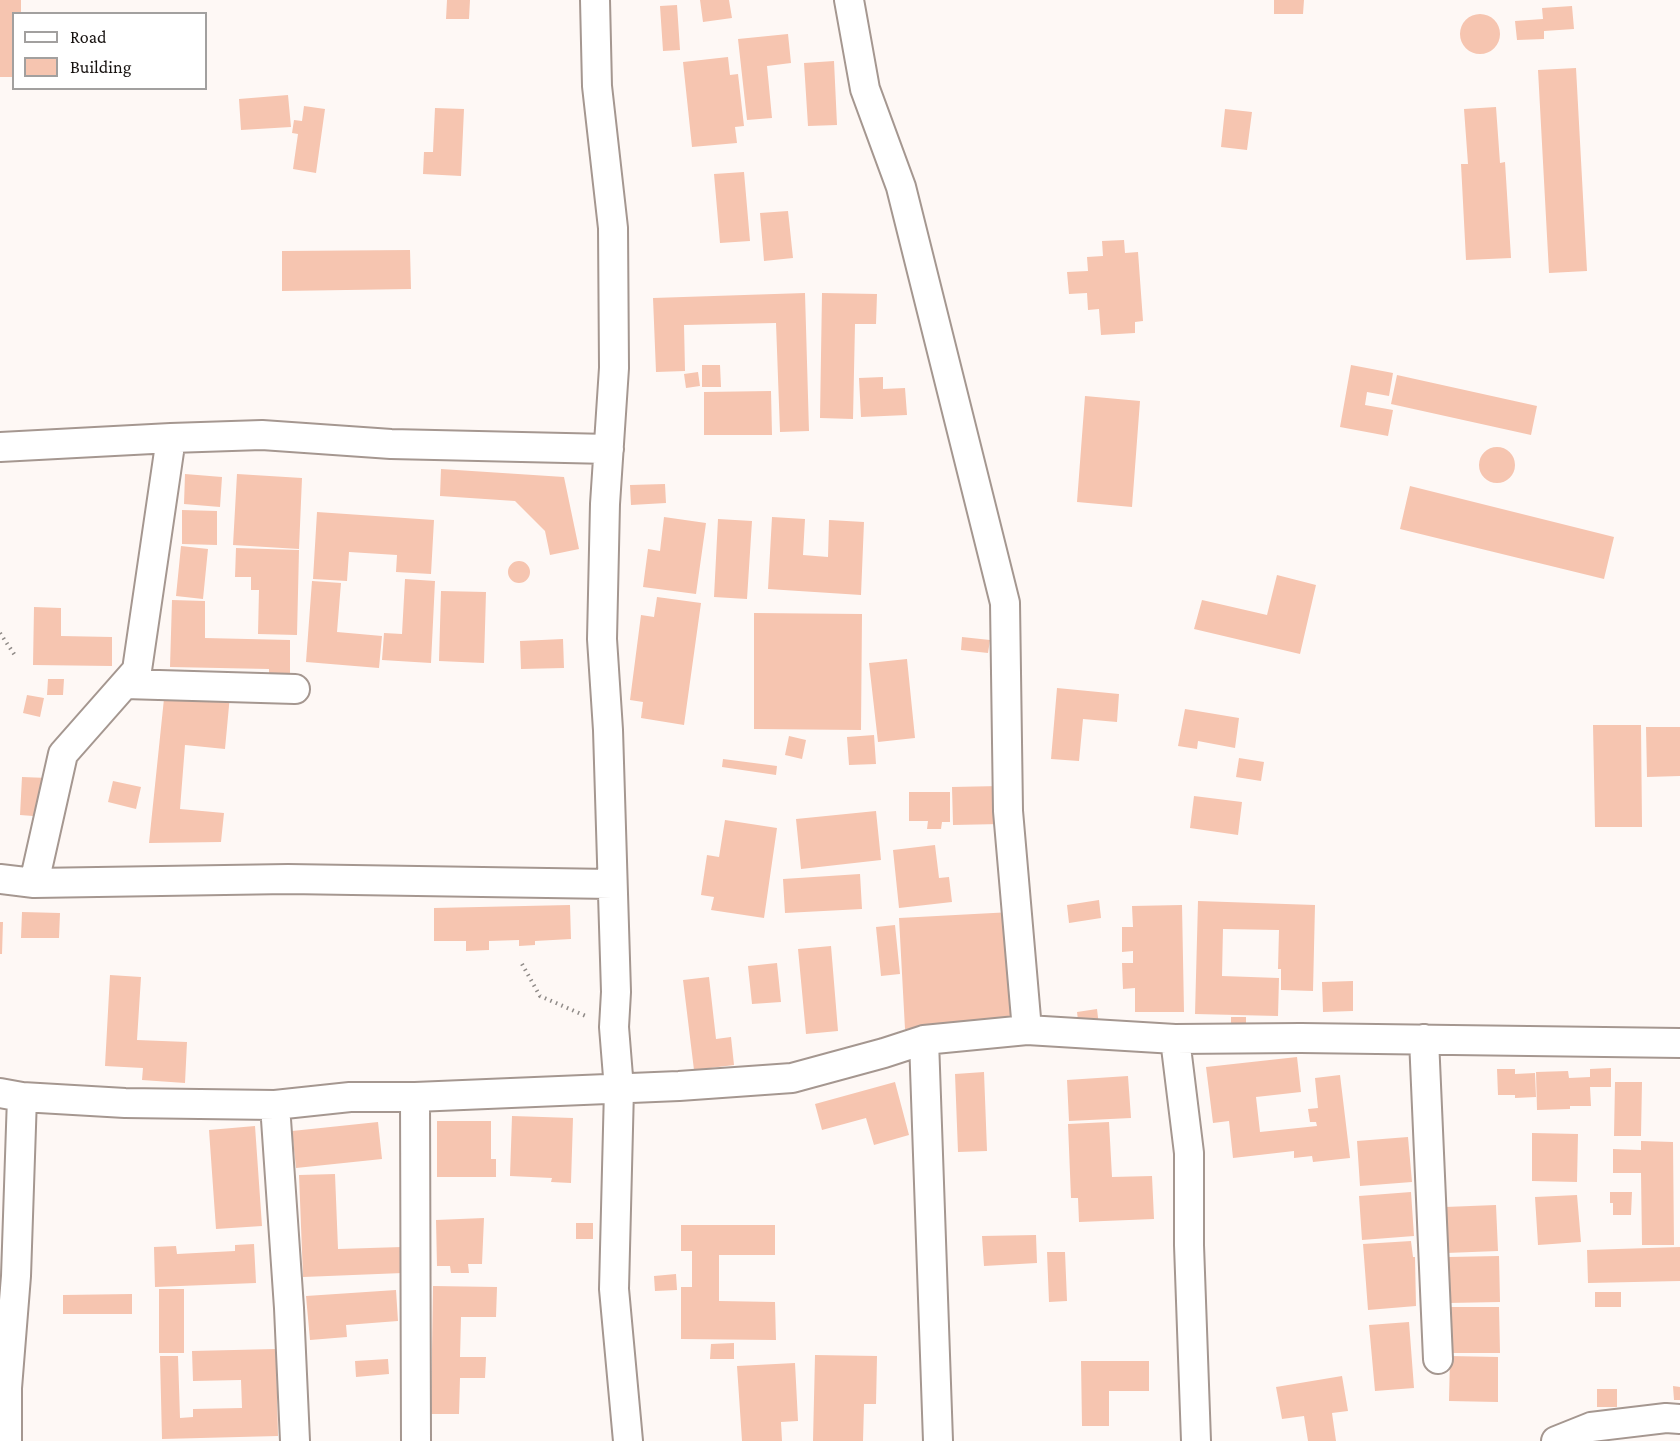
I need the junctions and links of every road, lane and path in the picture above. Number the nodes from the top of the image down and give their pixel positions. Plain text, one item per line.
1 (595, 0) edge
2 (849, 0) edge
3 (171, 438) junction
4 (0, 447) edge
5 (609, 449) junction
6 (0, 633) edge
7 (16, 657) dead end
8 (125, 684) junction
9 (295, 689) dead end
10 (0, 879) edge
11 (34, 883) junction
12 (612, 884) junction
13 (522, 964) dead end
14 (614, 1028) junction
15 (1027, 1030) junction
16 (1175, 1039) junction
17 (1424, 1039) junction
18 (924, 1040) junction
19 (1680, 1043) edge
20 (619, 1089) junction
21 (11, 1095) edge
22 (415, 1097) junction
23 (275, 1105) junction
24 (1437, 1359) dead end
25 (1680, 1419) edge
26 (7, 1441) edge
27 (295, 1441) edge
28 (416, 1441) edge
29 (628, 1441) edge
30 (938, 1441) edge
31 (1196, 1441) edge
32 (1556, 1441) edge

1 - 5 street
2 - 15 street
3 - 4 street
3 - 5 street
3 - 8 street
5 - 12 street
6 - 7 path
8 - 9 street
8 - 11 street
10 - 11 street
11 - 12 street
12 - 14 street
13 - 14 path
14 - 20 street
15 - 16 street
15 - 18 street
16 - 17 street
16 - 31 street
17 - 19 street
17 - 24 street
18 - 20 street
18 - 30 street
20 - 22 street
20 - 29 street
21 - 23 street
21 - 26 street
22 - 23 street
22 - 28 street
23 - 27 street
25 - 32 street

